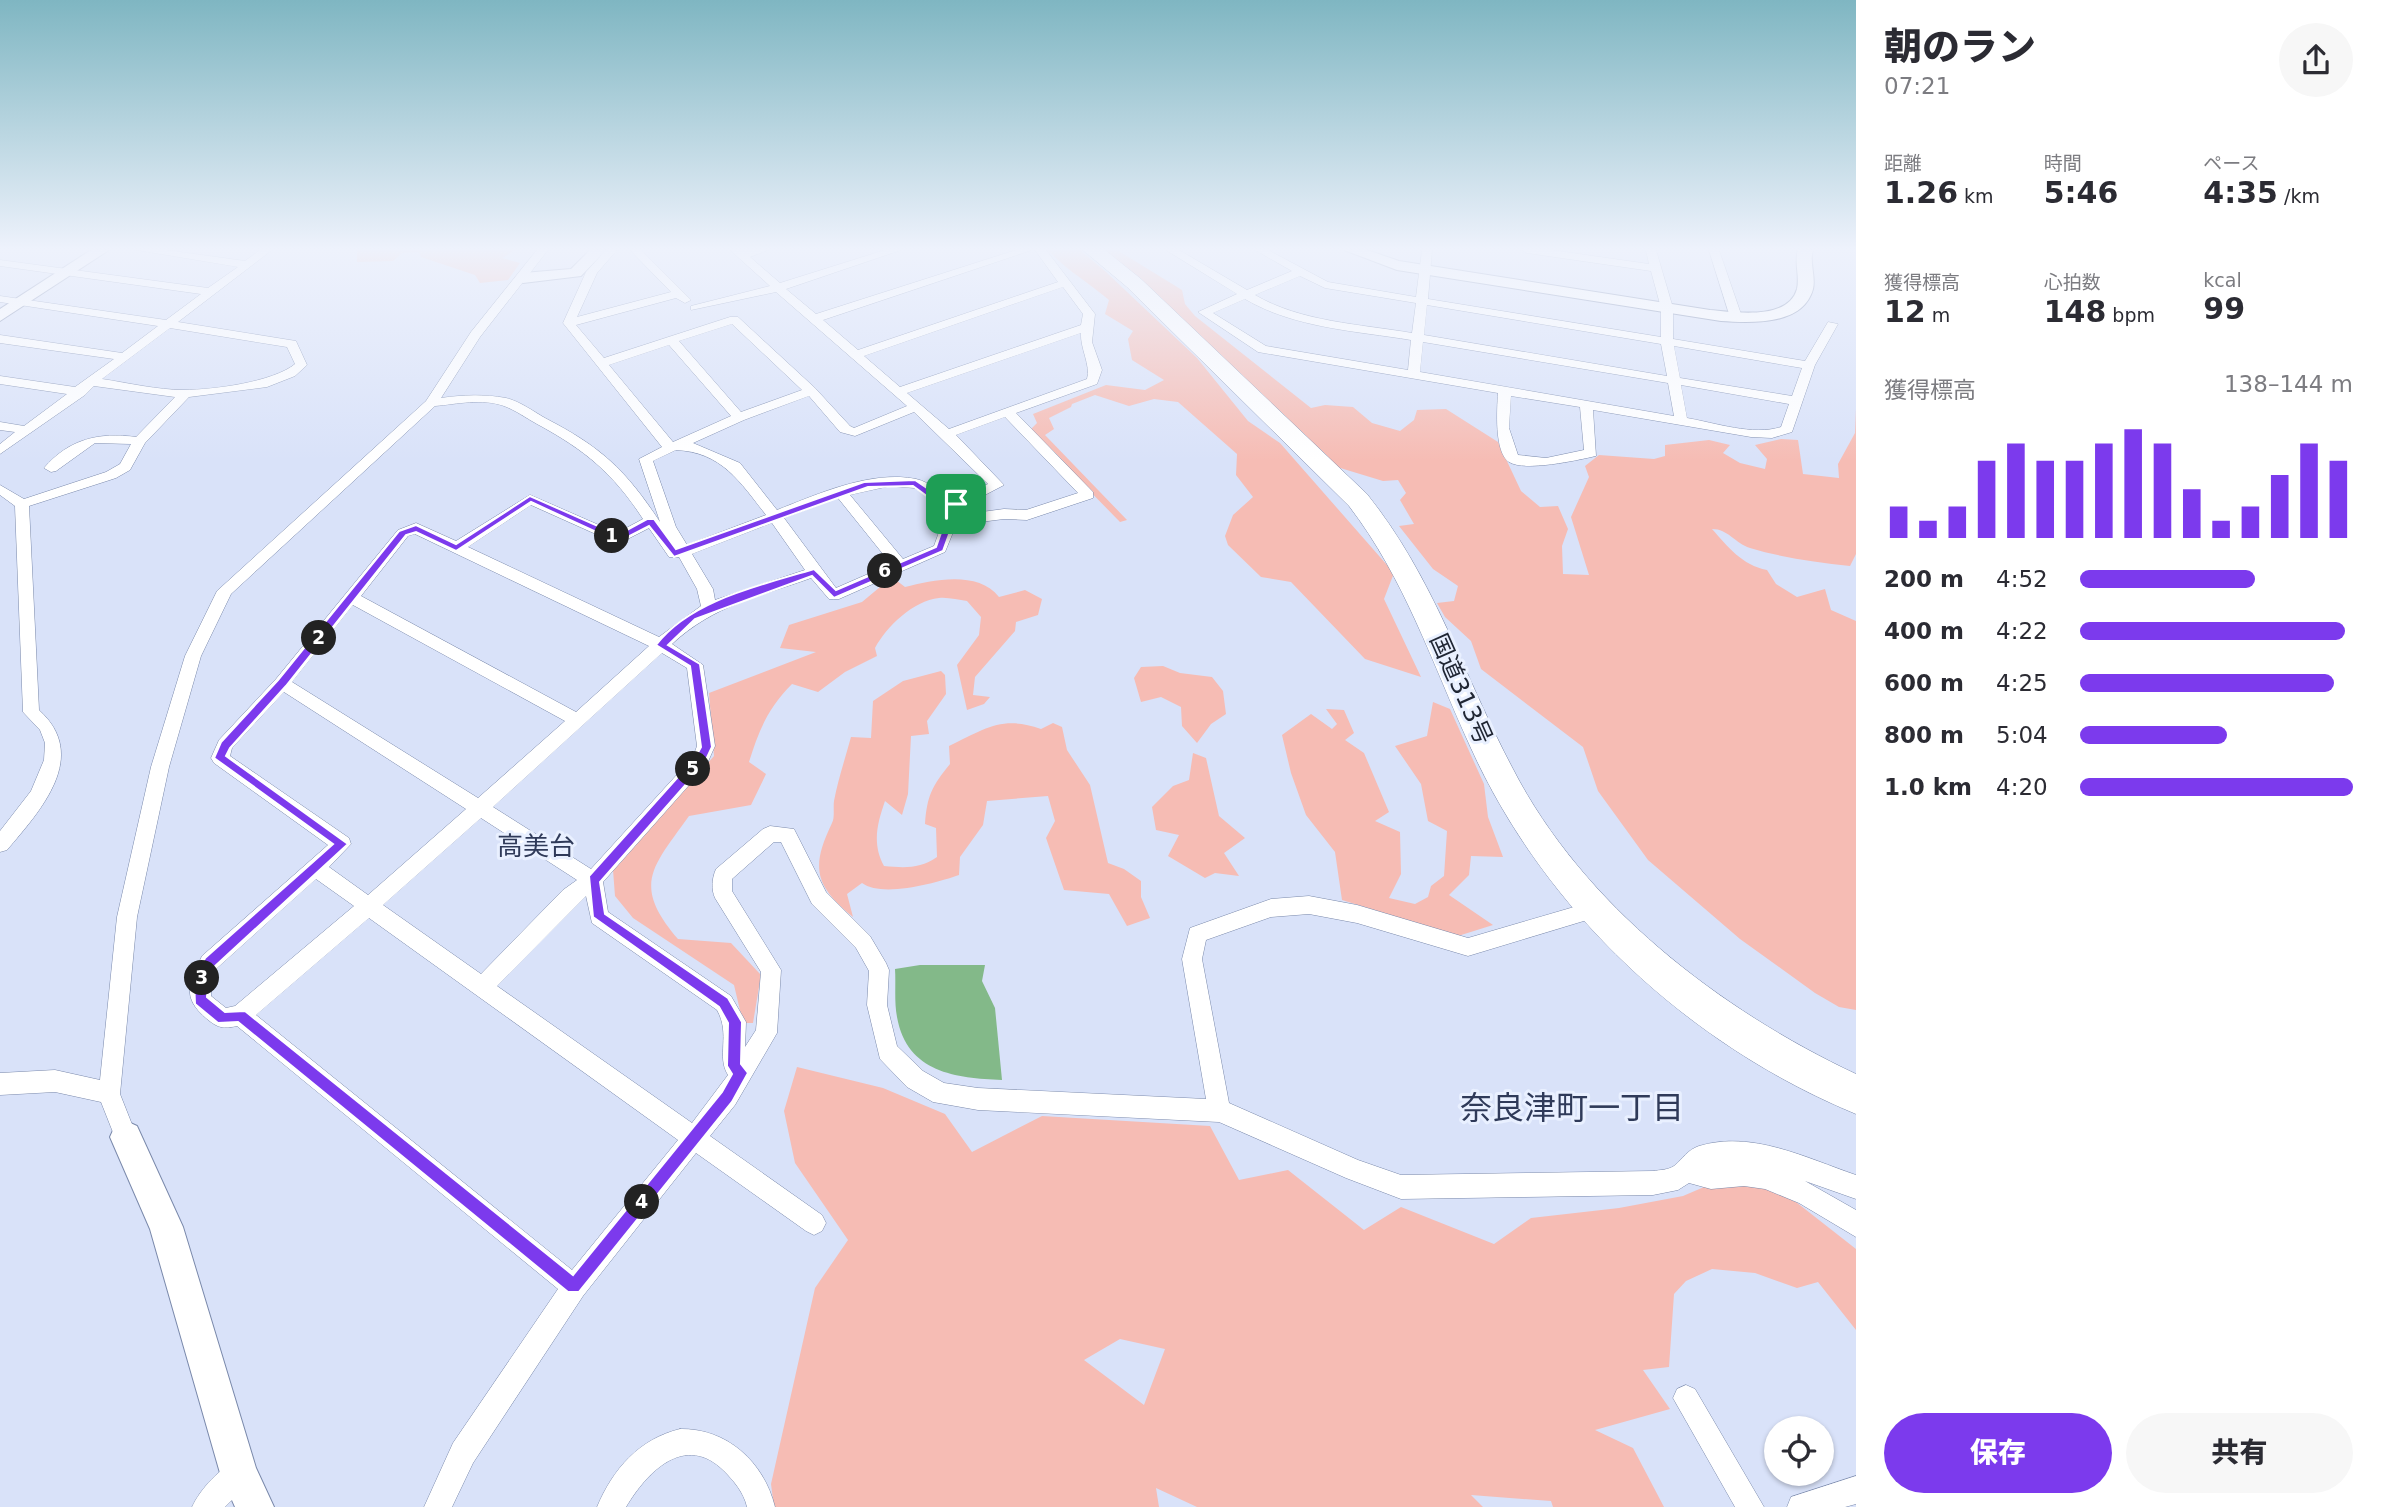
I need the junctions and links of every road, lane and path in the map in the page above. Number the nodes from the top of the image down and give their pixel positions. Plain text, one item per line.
1 (144, 320) edge
2 (173, 320) edge
3 (487, 320) edge
4 (579, 320) edge
5 (708, 320) edge
6 (730, 320) edge
7 (735, 320) edge
8 (816, 320) edge
9 (956, 320) edge
10 (1087, 320) edge
11 (1172, 320) edge
12 (1217, 320) edge
13 (1314, 320) edge
14 (1419, 320) edge
15 (1537, 320) edge
16 (1667, 320) edge
17 (569, 323) joint
18 (168, 324) junction
19 (1832, 324) dead end
20 (714, 326) junction
21 (1084, 328) junction
22 (1417, 337) junction
23 (0, 339) edge
24 (671, 340) junction
25 (1667, 342) junction
26 (855, 355) junction
27 (125, 357) junction
28 (602, 363) junction
29 (1809, 365) junction
30 (1413, 373) junction
31 (0, 380) edge
32 (1674, 380) junction
33 (94, 382) junction
34 (1504, 389) junction
35 (811, 391) junction
36 (81, 392) junction
37 (898, 392) junction
38 (185, 394) junction
39 (1796, 401) junction
40 (431, 403) junction
41 (1586, 404) junction
42 (916, 407) junction
43 (1008, 413) junction
44 (739, 417) junction
45 (1681, 421) junction
46 (0, 426) edge
47 (26, 430) junction
48 (947, 434) junction
49 (139, 441) junction
50 (669, 446) junction
51 (0, 450) edge
52 (51, 468) dead end
53 (0, 489) edge
54 (841, 494) junction
55 (22, 504) junction
56 (956, 504) junction
57 (776, 517) junction
58 (650, 521) junction
59 (950, 521) junction
60 (456, 548) junction
61 (683, 551) junction
62 (900, 565) junction
63 (814, 572) junction
64 (352, 598) junction
65 (709, 608) junction
66 (661, 645) junction
67 (282, 683) junction
68 (577, 720) junction
69 (480, 808) junction
70 (0, 844) edge
71 (315, 869) junction
72 (593, 880) junction
73 (1592, 906) junction
74 (369, 908) junction
75 (481, 988) junction
76 (240, 1015) junction
77 (741, 1073) junction
78 (1, 1085) edge
79 (109, 1094) junction
80 (1856, 1094) edge
81 (1219, 1111) junction
82 (126, 1137) joint
83 (694, 1139) junction
84 (1686, 1170) junction
85 (1856, 1187) edge
86 (814, 1223) dead end
87 (1856, 1225) edge
88 (574, 1287) junction
89 (1686, 1398) dead end
90 (239, 1473) junction
91 (1856, 1490) edge
92 (205, 1507) edge
93 (256, 1507) edge
94 (438, 1507) edge
95 (611, 1507) edge
96 (761, 1507) edge
97 (1750, 1507) edge
98 (1801, 1507) edge

1 - 18 street
2 - 18 street
3 - 40 street
4 - 17 street
5 - 20 street
6 - 20 street
7 - 35 street
8 - 26 street
9 - 26 street
10 - 21 street
11 - 73 highway, 国道313号
12 - 30 street
13 - 22 street
14 - 22 street
15 - 25 street
16 - 25 street
17 - 28 street
18 - 27 street
18 - 38 street
19 - 29 street
20 - 24 street
21 - 37 street
21 - 43 street
22 - 30 street
22 - 32 street
23 - 27 street
24 - 28 street
24 - 44 street
25 - 29 street
25 - 32 street
26 - 37 street
27 - 33 street
28 - 50 street
29 - 39 street
30 - 34 street
31 - 36 street
32 - 39 street
32 - 45 street
33 - 36 street
33 - 38 street
34 - 41 street
34 - 41 street
35 - 42 street
35 - 44 street
36 - 47 street
37 - 42 street
38 - 49 street
39 - 45 street
40 - 58 street
40 - 79 street
41 - 45 street
42 - 48 street
43 - 48 street
43 - 59 street
44 - 50 street
46 - 47 street
47 - 51 street
48 - 56 street
49 - 52 street
49 - 55 street
50 - 57 street
50 - 61 street
53 - 55 street
54 - 56 street
54 - 57 street
54 - 62 street
55 - 70 street
56 - 59 street
57 - 61 street
57 - 63 street
58 - 60 street
58 - 61 street
59 - 62 street
60 - 64 street
60 - 66 street
61 - 65 street
62 - 63 street
63 - 65 street
64 - 67 street
64 - 68 street
65 - 66 street
66 - 68 street
66 - 72 street
67 - 69 street
67 - 71 street
68 - 69 street
69 - 72 street
69 - 74 street
71 - 74 street
71 - 76 street
72 - 75 street
72 - 77 street
73 - 80 highway, 国道313号
73 - 81 street
74 - 75 street
74 - 76 street
75 - 83 street
76 - 88 street
77 - 81 street
77 - 83 street
78 - 79 street
79 - 82 street
81 - 84 street
82 - 90 street
83 - 86 street
83 - 88 street
84 - 85 street
84 - 87 street
88 - 94 street
89 - 97 street
90 - 92 street
90 - 93 street
91 - 98 street
95 - 96 street

